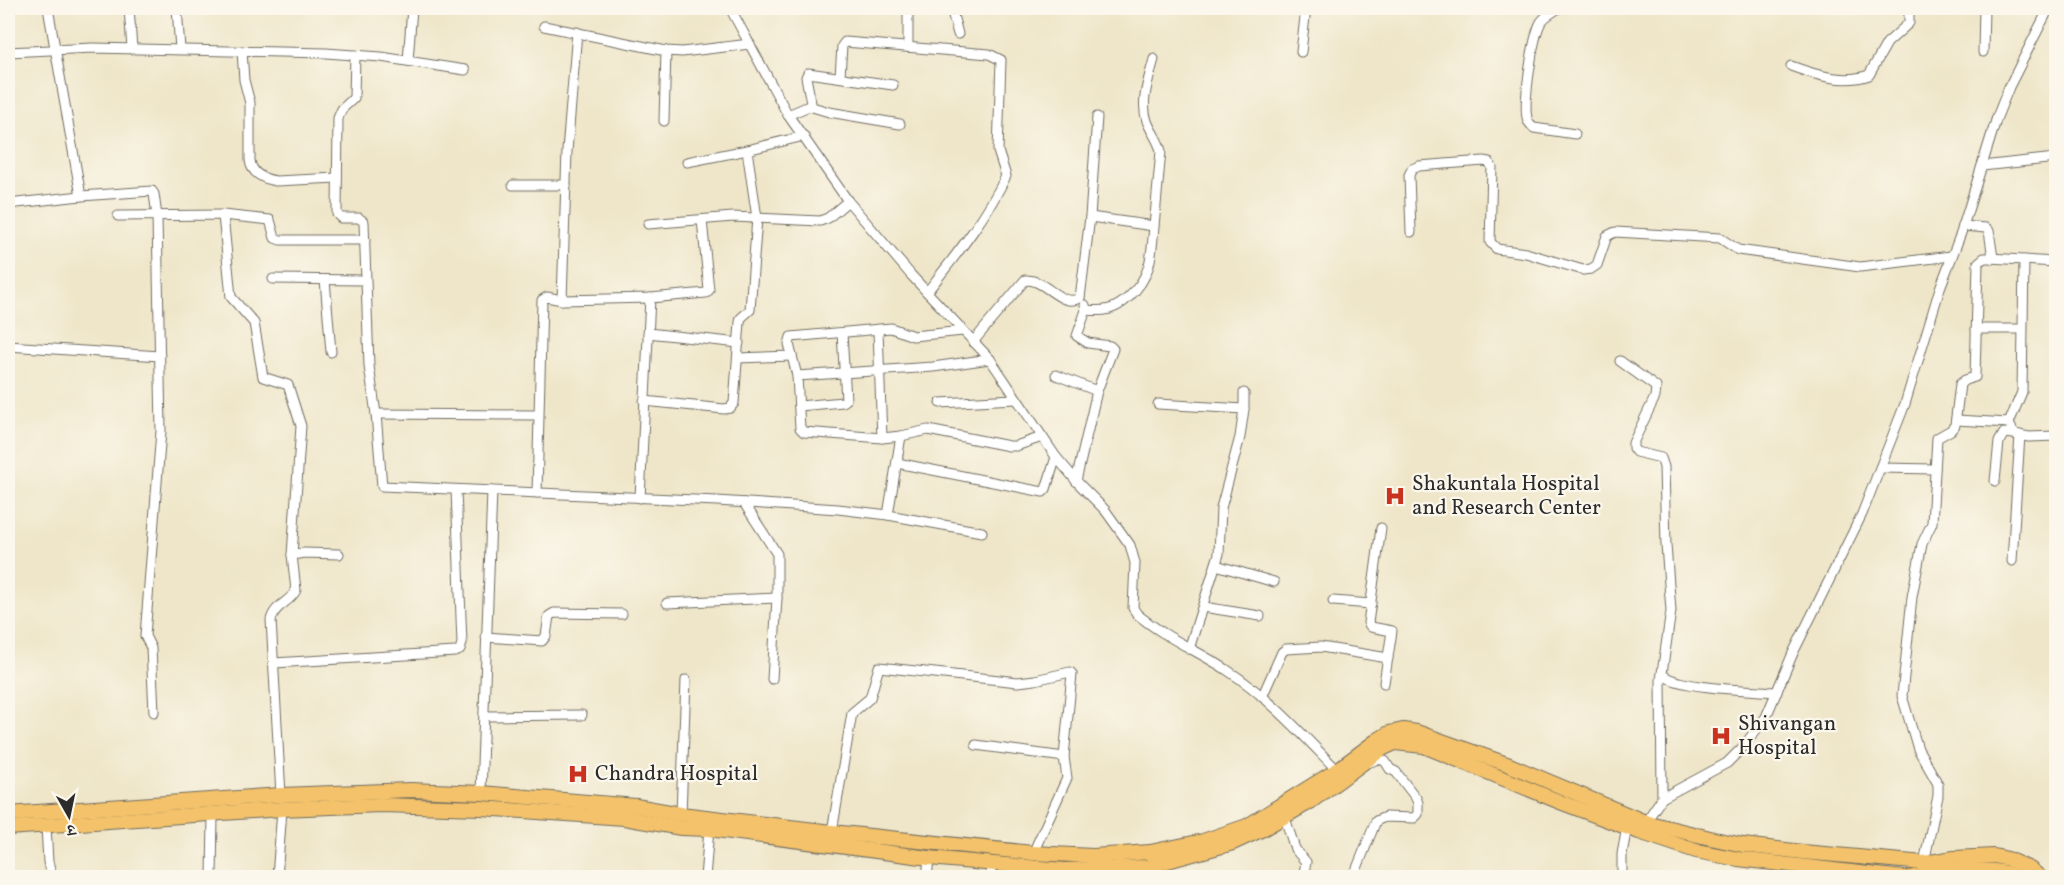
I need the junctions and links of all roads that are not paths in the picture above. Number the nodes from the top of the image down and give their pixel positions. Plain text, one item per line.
1 (48, 8) edge
2 (129, 8) edge
3 (177, 8) edge
4 (412, 8) edge
5 (498, 8) edge
6 (505, 8) edge
7 (730, 8) edge
8 (908, 8) edge
9 (951, 8) edge
10 (1305, 8) edge
11 (1559, 8) edge
12 (1910, 8) edge
13 (1984, 8) edge
14 (2049, 8) edge
15 (544, 26) dead end
16 (576, 32) junction
17 (958, 34) dead end
18 (750, 44) junction
19 (908, 47) junction
20 (132, 49) junction
21 (180, 49) junction
22 (55, 50) junction
23 (242, 51) junction
24 (666, 51) junction
25 (8, 52) edge
26 (1301, 52) dead end
27 (1983, 52) dead end
28 (355, 55) junction
29 (1154, 59) dead end
30 (408, 61) junction
31 (1791, 66) dead end
32 (465, 70) dead end
33 (840, 76) junction
34 (893, 85) dead end
35 (809, 106) junction
36 (788, 115) junction
37 (1097, 117) dead end
38 (664, 121) dead end
39 (900, 124) dead end
40 (1575, 134) dead end
41 (804, 136) junction
42 (747, 150) junction
43 (2056, 158) edge
44 (687, 162) dead end
45 (1982, 166) junction
46 (337, 178) junction
47 (513, 185) dead end
48 (566, 185) junction
49 (81, 196) junction
50 (848, 201) junction
51 (8, 204) edge
52 (223, 214) junction
53 (118, 216) dead end
54 (157, 216) junction
55 (1090, 217) junction
56 (757, 218) junction
57 (702, 220) junction
58 (648, 224) dead end
59 (1154, 226) junction
60 (1963, 226) junction
61 (1411, 232) dead end
62 (365, 240) junction
63 (1951, 256) junction
64 (1993, 258) junction
65 (2024, 260) junction
66 (2056, 262) edge
67 (273, 279) dead end
68 (325, 280) junction
69 (365, 280) junction
70 (927, 292) junction
71 (650, 298) junction
72 (1080, 298) junction
73 (562, 300) junction
74 (1086, 310) junction
75 (1976, 329) junction
76 (2022, 329) junction
77 (878, 330) junction
78 (963, 331) junction
79 (648, 333) junction
80 (842, 333) junction
81 (973, 342) junction
82 (739, 343) junction
83 (8, 346) edge
84 (331, 352) dead end
85 (160, 356) junction
86 (792, 356) junction
87 (738, 358) junction
88 (990, 359) junction
89 (1620, 361) dead end
90 (880, 371) junction
91 (845, 373) junction
92 (1056, 375) dead end
93 (798, 376) junction
94 (1097, 391) junction
95 (1244, 393) dead end
96 (1015, 399) junction
97 (644, 401) junction
98 (940, 403) dead end
99 (1158, 404) dead end
100 (799, 406) junction
101 (1244, 409) junction
102 (376, 414) junction
103 (537, 415) junction
104 (1956, 420) junction
105 (2009, 423) junction
106 (2017, 434) junction
107 (901, 436) junction
108 (2056, 436) edge
109 (1042, 437) junction
110 (882, 438) junction
111 (1056, 457) junction
112 (897, 463) junction
113 (1881, 468) junction
114 (1935, 469) junction
115 (1076, 481) junction
116 (1995, 481) dead end
117 (456, 490) junction
118 (492, 491) junction
119 (537, 493) junction
120 (640, 498) junction
121 (744, 503) junction
122 (888, 515) junction
123 (1381, 528) dead end
124 (982, 532) dead end
125 (339, 554) dead end
126 (292, 555) junction
127 (2012, 561) dead end
128 (1216, 564) junction
129 (1274, 582) dead end
130 (777, 598) junction
131 (1333, 601) dead end
132 (667, 603) dead end
133 (1371, 604) junction
134 (1203, 607) junction
135 (622, 614) dead end
136 (1260, 616) dead end
137 (486, 637) junction
138 (1189, 648) junction
139 (1388, 658) junction
140 (274, 663) junction
141 (1663, 675) junction
142 (772, 679) dead end
143 (686, 680) dead end
144 (1384, 683) dead end
145 (1777, 692) junction
146 (1263, 697) junction
147 (154, 712) dead end
148 (582, 715) dead end
149 (485, 716) junction
150 (976, 745) dead end
151 (1064, 757) junction
152 (1362, 765) junction
153 (1337, 770) junction
154 (481, 793) junction
155 (1662, 798) junction
156 (281, 802) junction
157 (8, 814) edge
158 (681, 814) junction
159 (213, 815) junction
160 (1285, 818) junction
161 (46, 826) junction
162 (1637, 827) junction
163 (8, 828) edge
164 (709, 830) junction
165 (832, 832) junction
166 (1033, 853) junction
167 (929, 858) junction
168 (992, 863) junction
169 (1924, 863) junction
170 (53, 878) edge
171 (212, 878) edge
172 (277, 878) edge
173 (705, 878) edge
174 (927, 878) edge
175 (990, 878) edge
176 (1303, 878) edge
177 (1353, 878) edge
178 (1622, 878) edge
179 (1906, 878) edge
180 (2016, 878) edge
181 (2041, 878) edge

1 - 22 street
2 - 20 street
3 - 21 street
4 - 30 street
5 - 6 street
7 - 18 street
8 - 19 street
9 - 17 street
10 - 26 street
11 - 40 street
12 - 31 street
13 - 27 street
14 - 45 street
15 - 16 street
16 - 24 street
16 - 48 street
18 - 24 street
18 - 36 street
19 - 33 street
19 - 70 street
20 - 21 street
20 - 22 street
21 - 23 street
22 - 25 street
22 - 49 street
23 - 28 street
23 - 46 street
24 - 38 street
28 - 30 street
28 - 46 street
29 - 59 street
30 - 32 street
33 - 34 street
33 - 35 street
35 - 36 street
35 - 39 street
36 - 41 street
37 - 55 street
41 - 42 street
41 - 50 street
42 - 44 street
42 - 56 street
43 - 45 street
45 - 60 street
46 - 62 street
47 - 48 street
48 - 73 street
49 - 51 street
49 - 54 street
50 - 56 street
50 - 70 street
52 - 54 street
52 - 62 street
52 - 126 street
53 - 54 street
54 - 85 street
55 - 59 street
55 - 72 street
56 - 57 street
56 - 82 street
57 - 58 street
57 - 71 street
59 - 74 street
60 - 63 street
60 - 64 street
61 - 63 street
62 - 69 street
63 - 113 street
64 - 65 street
64 - 75 street
65 - 66 street
65 - 76 street
67 - 68 street
68 - 69 street
68 - 84 street
69 - 102 street
70 - 78 street
71 - 73 street
71 - 79 street
72 - 74 street
72 - 81 street
73 - 103 street
74 - 94 street
75 - 76 street
75 - 104 street
76 - 105 street
77 - 78 street
77 - 80 street
77 - 90 street
78 - 81 street
79 - 82 street
79 - 97 street
80 - 86 street
80 - 91 street
81 - 88 street
82 - 87 street
83 - 85 street
85 - 147 street
86 - 87 street
86 - 93 street
87 - 97 street
88 - 90 street
88 - 96 street
89 - 141 street
90 - 91 street
90 - 110 street
91 - 93 street
91 - 100 street
92 - 94 street
93 - 100 street
94 - 115 street
95 - 101 street
96 - 98 street
96 - 109 street
97 - 120 street
99 - 101 street
100 - 110 street
101 - 128 street
102 - 103 street
102 - 117 street
103 - 119 street
104 - 105 street
104 - 114 street
105 - 106 street
106 - 108 street
106 - 116 street
106 - 127 street
107 - 109 street
107 - 110 street
107 - 112 street
109 - 111 street
111 - 112 street
111 - 115 street
112 - 122 street
113 - 114 street
113 - 145 street
114 - 169 street
115 - 138 street
117 - 118 street
117 - 140 street
118 - 119 street
118 - 137 street
119 - 120 street
120 - 121 street
121 - 122 street
121 - 130 street
122 - 124 street
123 - 133 street
125 - 126 street
126 - 140 street
128 - 129 street
128 - 134 street
130 - 132 street
130 - 142 street
131 - 133 street
133 - 139 street
134 - 136 street
134 - 138 street
135 - 137 street
137 - 149 street
138 - 146 street
139 - 144 street
139 - 146 street
140 - 156 street
141 - 145 street
141 - 155 street
143 - 158 street
145 - 155 street
146 - 153 street
148 - 149 street
149 - 154 street
150 - 151 street
151 - 165 street
151 - 166 street
152 - 160 highway
152 - 162 highway
152 - 177 street
153 - 162 highway
153 - 166 highway
154 - 156 highway
154 - 158 highway
155 - 162 street
156 - 157 highway
156 - 159 highway
156 - 164 highway
156 - 172 street
158 - 165 highway
159 - 161 highway
159 - 171 street
160 - 168 highway
160 - 176 street
161 - 163 highway
161 - 170 street
162 - 169 highway
162 - 178 street
162 - 179 highway
164 - 167 highway
164 - 173 street
165 - 166 highway
167 - 168 highway
167 - 174 street
168 - 175 street
169 - 181 highway
179 - 180 highway

